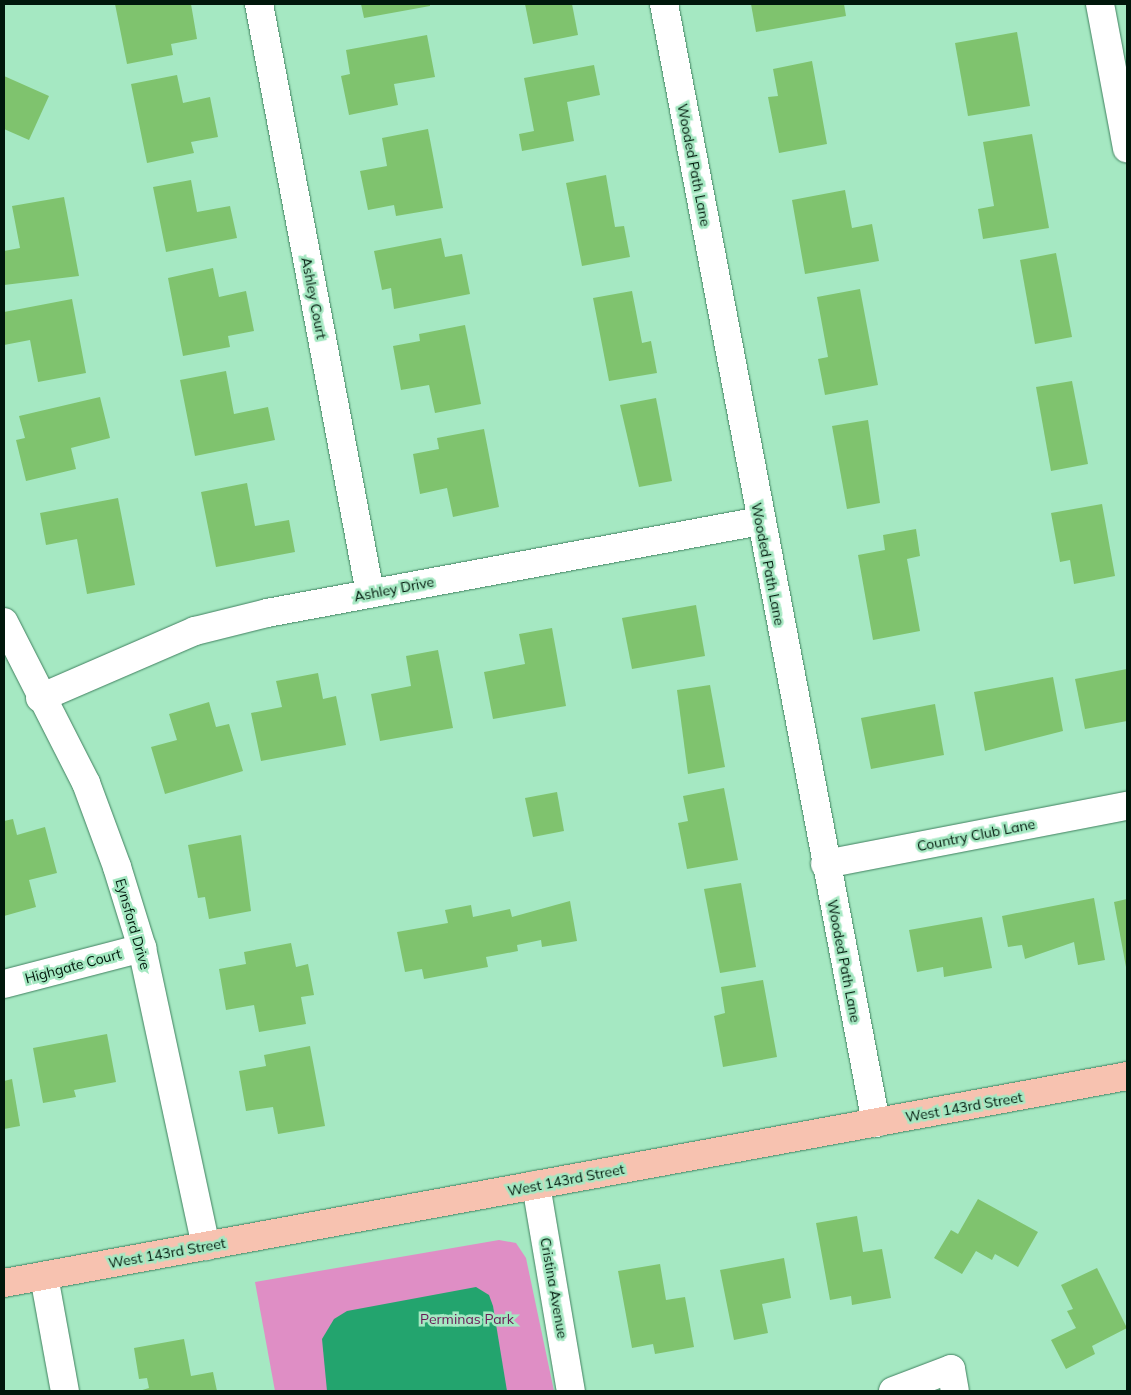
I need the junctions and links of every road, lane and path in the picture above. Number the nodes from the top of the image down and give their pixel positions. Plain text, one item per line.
1 (259, 4) edge
2 (664, 4) edge
3 (1100, 4) edge
4 (1119, 57) edge
5 (1127, 148) edge
6 (760, 521) junction
7 (370, 593) junction
8 (4, 622) edge
9 (40, 698) junction
10 (1127, 806) edge
11 (825, 864) junction
12 (142, 948) junction
13 (4, 984) edge
14 (1127, 1076) edge
15 (876, 1123) junction
16 (536, 1185) junction
17 (206, 1246) junction
18 (44, 1276) junction
19 (4, 1283) edge
20 (65, 1391) edge
21 (571, 1391) edge
22 (893, 1391) edge
23 (956, 1391) edge

1 - 7 street, Ashley Court
2 - 6 street, Wooded Path Lane
3 - 4 street
4 - 5 street
6 - 7 street, Ashley Drive
6 - 11 street, Wooded Path Lane
7 - 9 street, Ashley Drive
8 - 9 street, Eynsford Drive
9 - 12 street, Eynsford Drive
10 - 11 street, Country Club Lane
11 - 15 street, Wooded Path Lane
12 - 13 street, Highgate Court
12 - 17 street, Eynsford Drive
14 - 15 main road, West 143rd Street
15 - 16 main road, West 143rd Street
16 - 17 main road, West 143rd Street
16 - 21 street, Cristina Avenue
17 - 18 main road, West 143rd Street
18 - 19 main road, West 143rd Street
18 - 20 street
22 - 23 street

